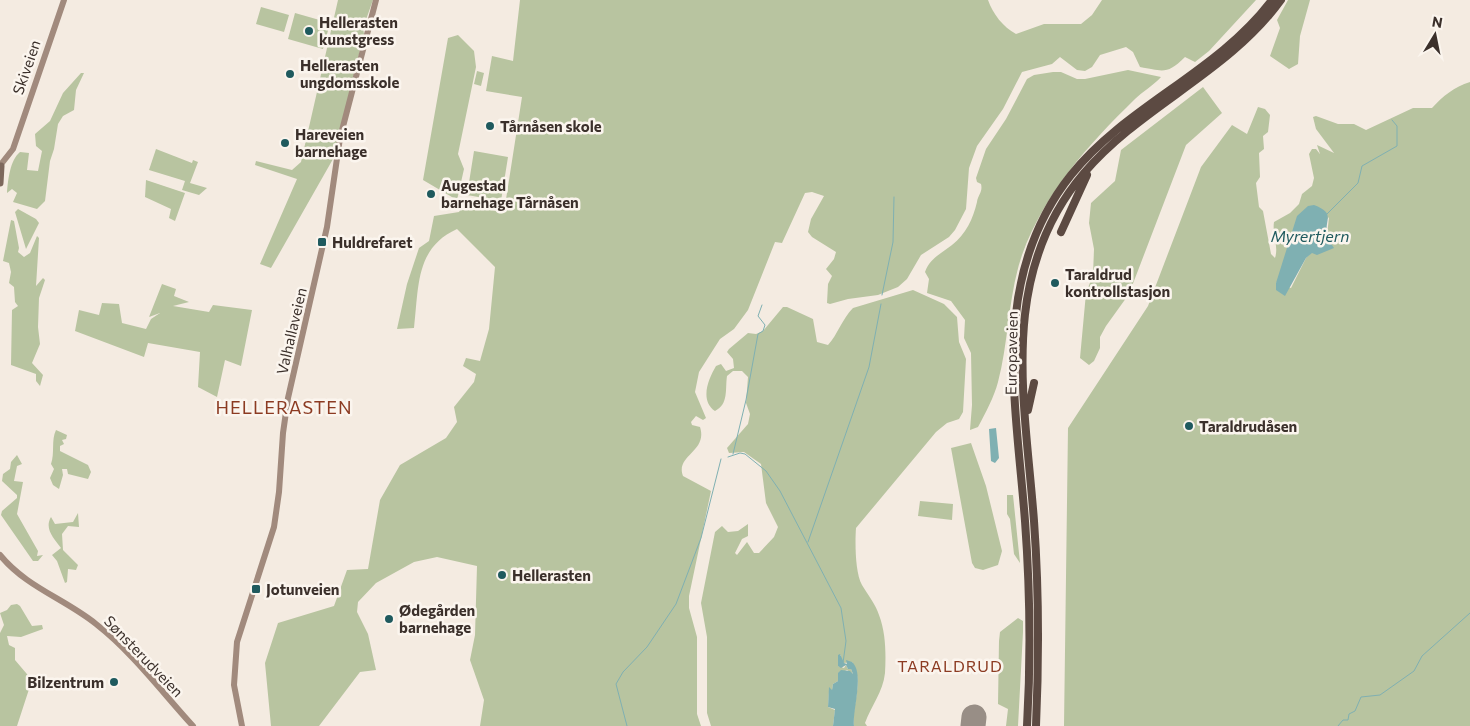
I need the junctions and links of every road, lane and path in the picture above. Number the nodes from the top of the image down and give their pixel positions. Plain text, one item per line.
1 (64, 0) edge
2 (376, 0) edge
3 (1272, 0) edge
4 (1281, 0) edge
5 (1, 163) edge
6 (1093, 164) junction
7 (0, 183) edge
8 (1061, 232) dead end
9 (1034, 383) dead end
10 (1026, 425) junction
11 (0, 555) edge
12 (193, 726) edge
13 (242, 726) edge
14 (1027, 726) edge
15 (1036, 726) edge

1 - 5 street, Skiveien
2 - 13 street, Valhallaveien
3 - 14 highway, Europaveien
4 - 6 highway, Europaveien
5 - 7 main road, Skiveien
6 - 8 highway
6 - 10 highway, Europaveien
9 - 10 highway
10 - 15 highway, Europaveien
11 - 12 street, Sønsterudveien

